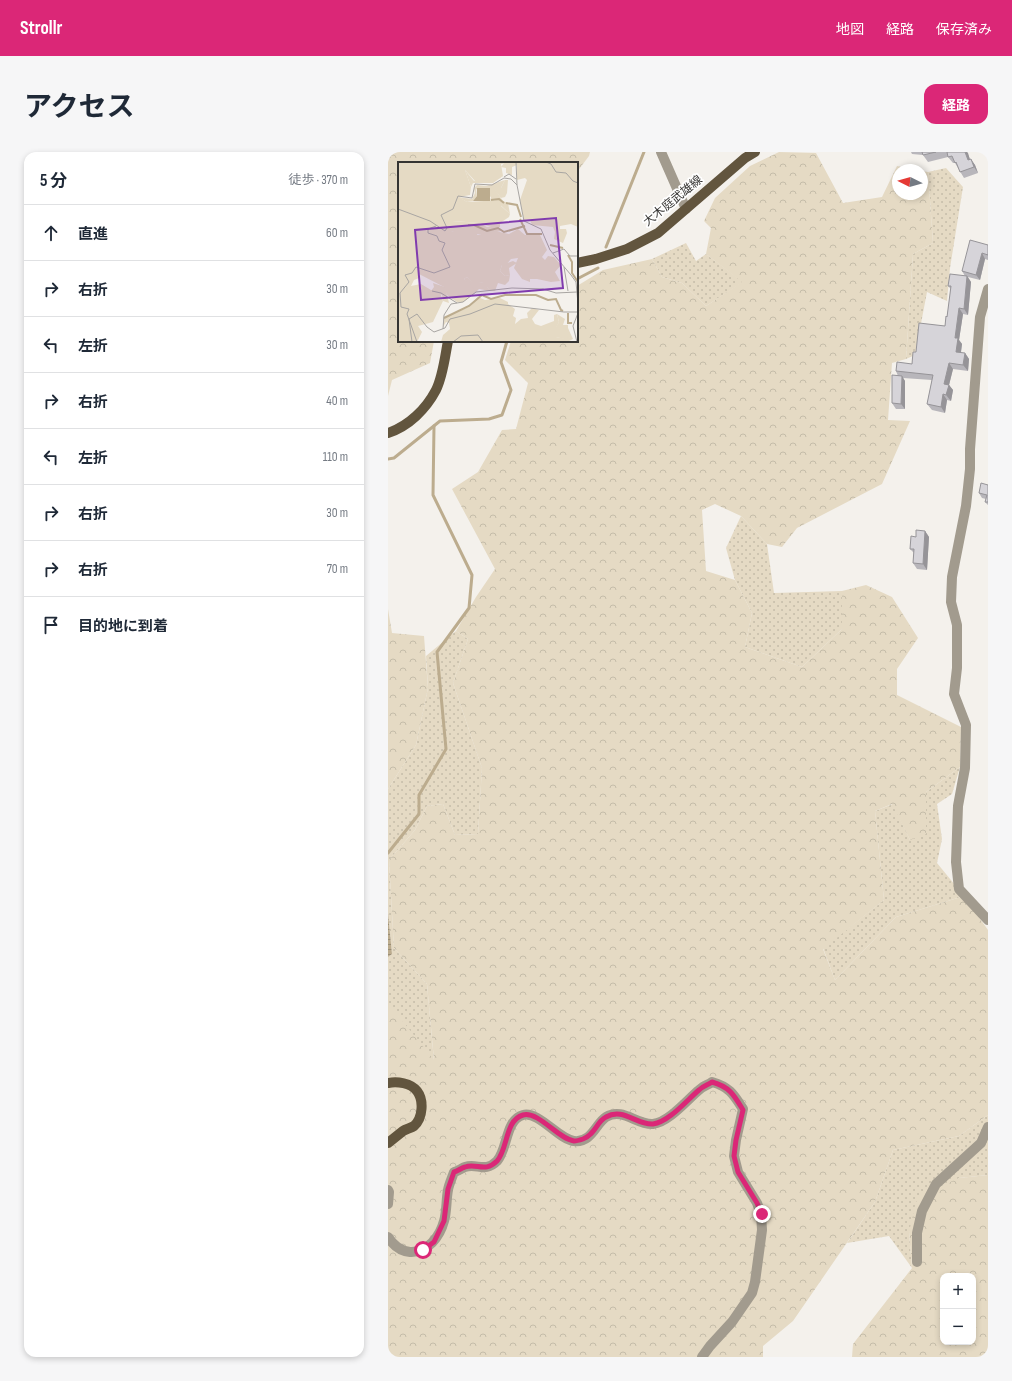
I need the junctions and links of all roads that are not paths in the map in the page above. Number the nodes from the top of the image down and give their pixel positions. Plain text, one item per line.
1 (661, 152) edge
2 (755, 152) edge
3 (686, 209) junction
4 (578, 263) edge
5 (988, 289) edge
6 (448, 342) edge
7 (388, 433) edge
8 (988, 920) edge
9 (388, 1083) edge
10 (988, 1127) edge
11 (388, 1143) edge
12 (388, 1190) edge
13 (388, 1204) edge
14 (388, 1236) edge
15 (917, 1262) dead end
16 (702, 1357) edge

1 - 3 street
2 - 3 main road, 大木庭武雄線
3 - 4 main road, 大木庭武雄線
5 - 8 street
6 - 7 main road
9 - 11 main road
10 - 15 street
12 - 13 street
14 - 16 street

